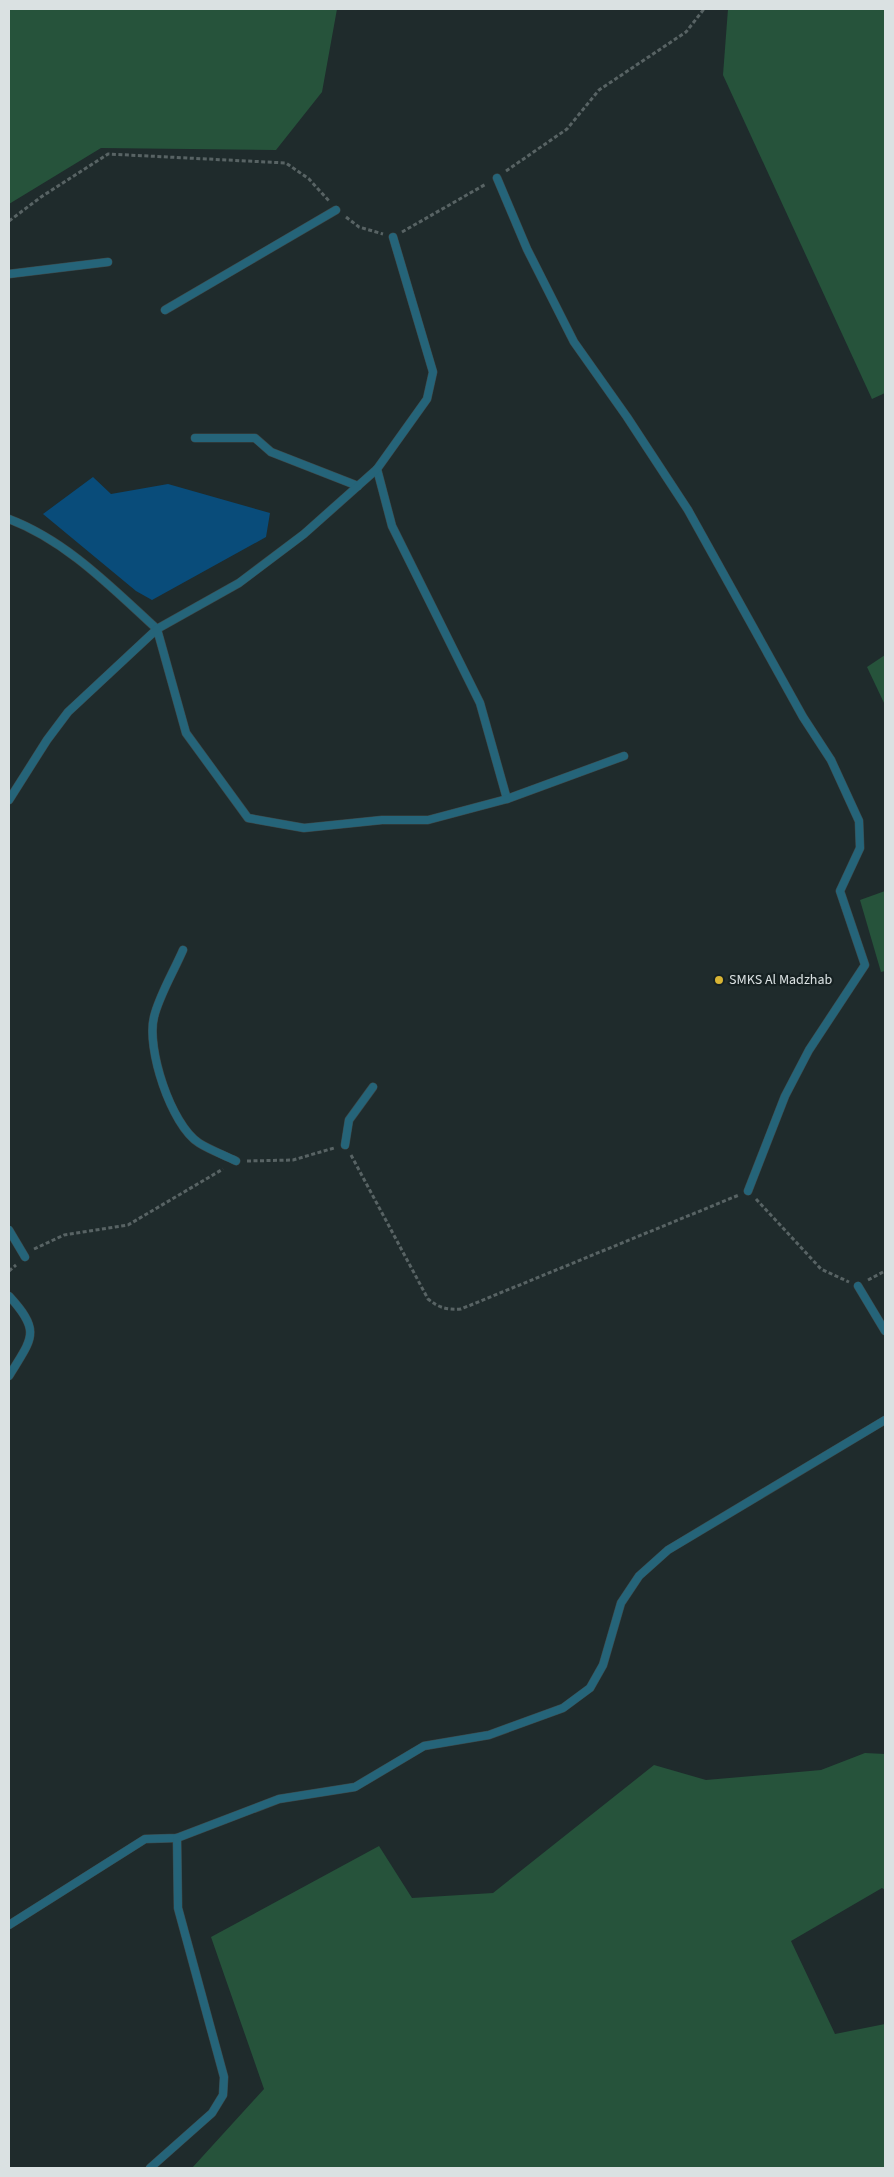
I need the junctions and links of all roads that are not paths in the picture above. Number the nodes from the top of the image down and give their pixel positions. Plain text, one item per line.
1 (496, 178) road end
2 (336, 210) road end
3 (393, 237) road end
4 (108, 262) dead end
5 (9, 274) edge
6 (165, 310) dead end
7 (196, 438) dead end
8 (377, 469) junction
9 (358, 486) junction
10 (9, 520) edge
11 (157, 629) junction
12 (624, 756) dead end
13 (507, 799) junction
14 (9, 800) edge
15 (182, 950) dead end
16 (373, 1087) dead end
17 (345, 1145) road end
18 (236, 1161) road end
19 (748, 1191) road end
20 (9, 1230) edge
21 (25, 1257) road end
22 (858, 1286) road end
23 (9, 1296) edge
24 (885, 1331) edge
25 (9, 1376) edge
26 (885, 1420) edge
27 (177, 1838) junction
28 (9, 1925) edge
29 (150, 2168) edge

1 - 19 lane
2 - 6 lane
3 - 8 lane
4 - 5 lane
7 - 9 lane
8 - 9 lane
8 - 13 lane
9 - 11 lane
10 - 11 lane
11 - 13 lane
11 - 14 lane
12 - 13 lane
15 - 18 lane
16 - 17 lane
20 - 21 lane
22 - 24 lane
23 - 25 lane
26 - 27 lane
27 - 28 lane
27 - 29 lane

